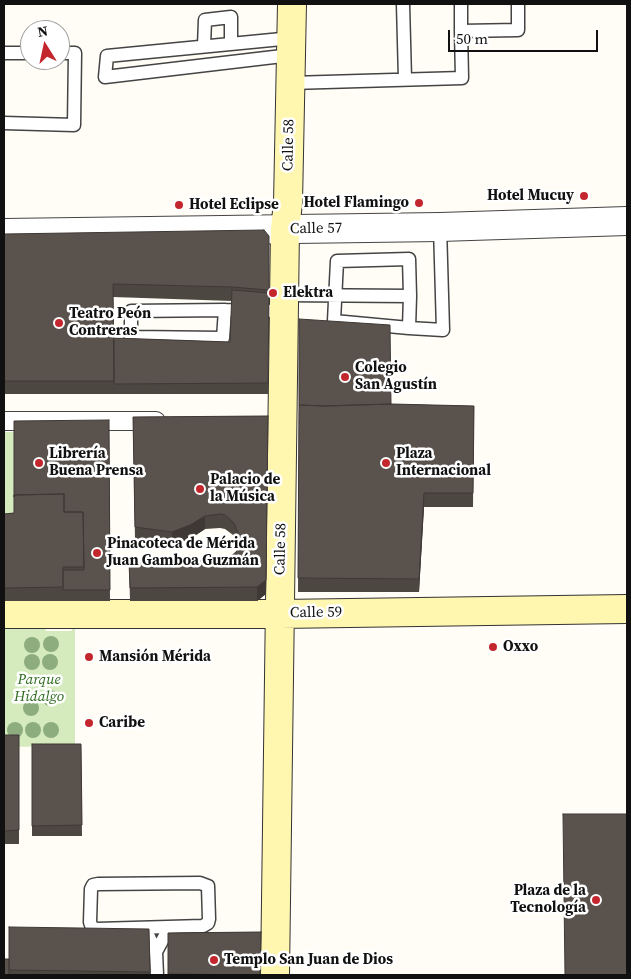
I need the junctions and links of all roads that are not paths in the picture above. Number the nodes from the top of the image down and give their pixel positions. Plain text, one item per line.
1 (292, 4) edge
2 (403, 4) edge
3 (461, 4) edge
4 (518, 4) edge
5 (461, 30) junction
6 (231, 44) junction
7 (204, 46) junction
8 (291, 46) junction
9 (4, 53) edge
10 (20, 53) edge
11 (70, 53) edge
12 (405, 80) junction
13 (291, 84) junction
14 (4, 123) edge
15 (627, 222) edge
16 (440, 227) junction
17 (285, 230) junction
18 (4, 233) edge
19 (336, 296) junction
20 (410, 296) junction
21 (284, 303) junction
22 (225, 310) junction
23 (409, 328) junction
24 (4, 421) edge
25 (172, 421) edge
26 (627, 609) edge
27 (4, 614) edge
28 (280, 614) junction
29 (145, 928) junction
30 (169, 928) junction
31 (156, 952) junction
32 (157, 975) edge
33 (275, 975) edge

1 - 8 main road, Calle 58
2 - 12 lane
3 - 5 lane
4 - 5 lane
5 - 12 lane
6 - 7 lane
6 - 7 lane
6 - 8 lane
7 - 8 lane
8 - 13 main road, Calle 58
9 - 10 lane
11 - 14 lane
12 - 13 lane
13 - 17 main road, Calle 58
15 - 16 street, Calle 57
16 - 17 street, Calle 57
16 - 23 lane
17 - 18 street, Calle 57
17 - 21 main road, Calle 58
19 - 20 lane
19 - 20 lane
19 - 21 lane
19 - 23 lane
20 - 23 lane
21 - 22 lane
21 - 28 main road, Calle 58
22 - 22 lane
24 - 25 street
26 - 28 main road, Calle 59
27 - 28 main road, Calle 59
28 - 33 main road, Calle 58
29 - 30 lane
29 - 30 lane
29 - 31 lane
30 - 31 lane
31 - 32 lane

